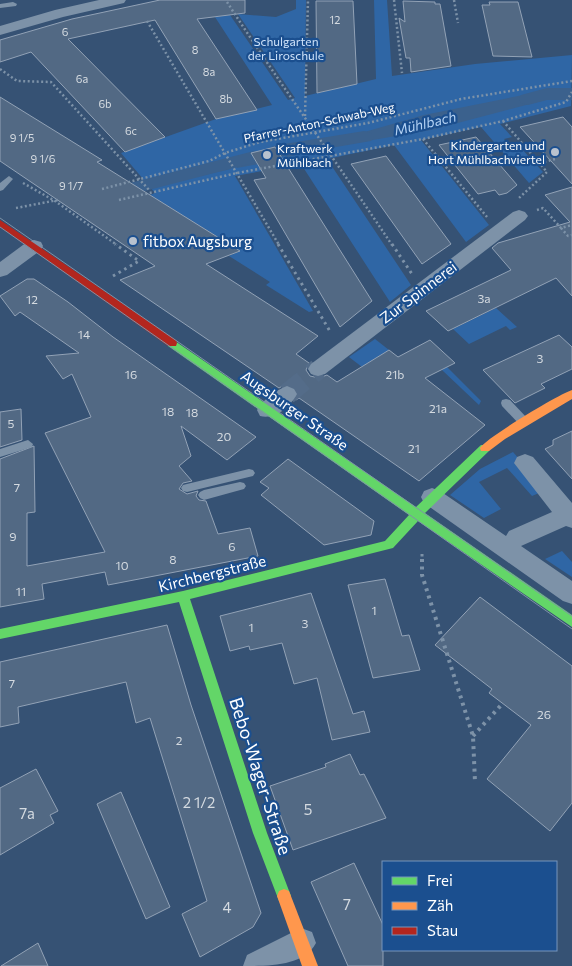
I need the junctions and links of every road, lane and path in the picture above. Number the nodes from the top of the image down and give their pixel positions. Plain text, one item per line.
1 (119, 0) edge
2 (308, 0) edge
3 (394, 0) edge
4 (454, 0) edge
5 (227, 2) dead end
6 (13, 4) dead end
7 (0, 6) edge
8 (147, 21) dead end
9 (458, 23) dead end
10 (0, 31) edge
11 (0, 69) edge
12 (402, 73) dead end
13 (572, 81) edge
14 (572, 92) edge
15 (305, 116) junction
16 (503, 121) junction
17 (317, 133) junction
18 (423, 138) junction
19 (225, 153) junction
20 (332, 156) junction
21 (555, 159) dead end
22 (540, 163) junction
23 (236, 172) junction
24 (9, 179) joint
25 (141, 180) junction
26 (0, 188) edge
27 (102, 189) dead end
28 (149, 190) junction
29 (57, 200) junction
30 (119, 200) dead end
31 (14, 208) dead end
32 (519, 216) junction
33 (0, 222) edge
34 (572, 225) edge
35 (561, 228) junction
36 (498, 231) junction
37 (570, 236) edge
38 (572, 240) edge
39 (34, 246) junction
40 (0, 271) edge
41 (113, 276) dead end
42 (422, 289) junction
43 (342, 351) junction
44 (318, 369) tunnel mouth
45 (287, 394) tunnel mouth
46 (572, 394) edge
47 (506, 403) dead end
48 (268, 410) junction
49 (524, 422) junction
50 (28, 444) dead end
51 (0, 453) edge
52 (525, 463) dead end
53 (249, 474) dead end
54 (240, 486) dead end
55 (187, 488) dead end
56 (204, 495) dead end
57 (425, 505) junction
58 (570, 517) edge
59 (511, 541) junction
60 (422, 554) dead end
61 (572, 594) edge
62 (183, 596) junction
63 (572, 622) edge
64 (0, 634) edge
65 (503, 703) dead end
66 (473, 736) junction
67 (474, 782) dead end
68 (305, 954) edge
69 (258, 966) edge

1 - 10 street
2 - 15 path
3 - 12 path
4 - 9 path
5 - 15 path
6 - 7 lane
8 - 19 path
11 - 25 path
13 - 17 path, Pfarrer-Anton-Schwab-Weg
14 - 16 path
15 - 17 path
16 - 18 path
16 - 22 path
17 - 19 path, Pfarrer-Anton-Schwab-Weg
17 - 20 path
18 - 20 path
18 - 36 path
19 - 23 path
19 - 25 path, Pfarrer-Anton-Schwab-Weg
20 - 23 path
20 - 42 path
21 - 22 path
22 - 32 path
23 - 28 path
23 - 43 path
24 - 26 lane
24 - 29 path
25 - 27 path, Pfarrer-Anton-Schwab-Weg
25 - 28 path
28 - 30 path
29 - 31 path
29 - 41 path
32 - 35 path
32 - 36 street, Zur Spinnerei
33 - 39 street, Augsburger Straße
34 - 35 path
35 - 37 path
36 - 42 street, Zur Spinnerei
37 - 38 path
39 - 40 street
39 - 48 street, Augsburger Straße
42 - 43 street, Zur Spinnerei
43 - 44 street, Zur Spinnerei
45 - 48 street
46 - 49 street, Kirchbergstraße
47 - 49 lane
48 - 57 street, Augsburger Straße
49 - 57 street, Kirchbergstraße
50 - 51 lane
52 - 58 street
53 - 55 lane
54 - 56 lane
57 - 59 street
57 - 62 street, Kirchbergstraße
57 - 63 street, Augsburger Straße
58 - 59 street
59 - 61 street
60 - 66 path
62 - 64 street, Kirchbergstraße
62 - 68 street, Bebo-Wager-Straße
65 - 66 path
66 - 67 path
68 - 69 street

